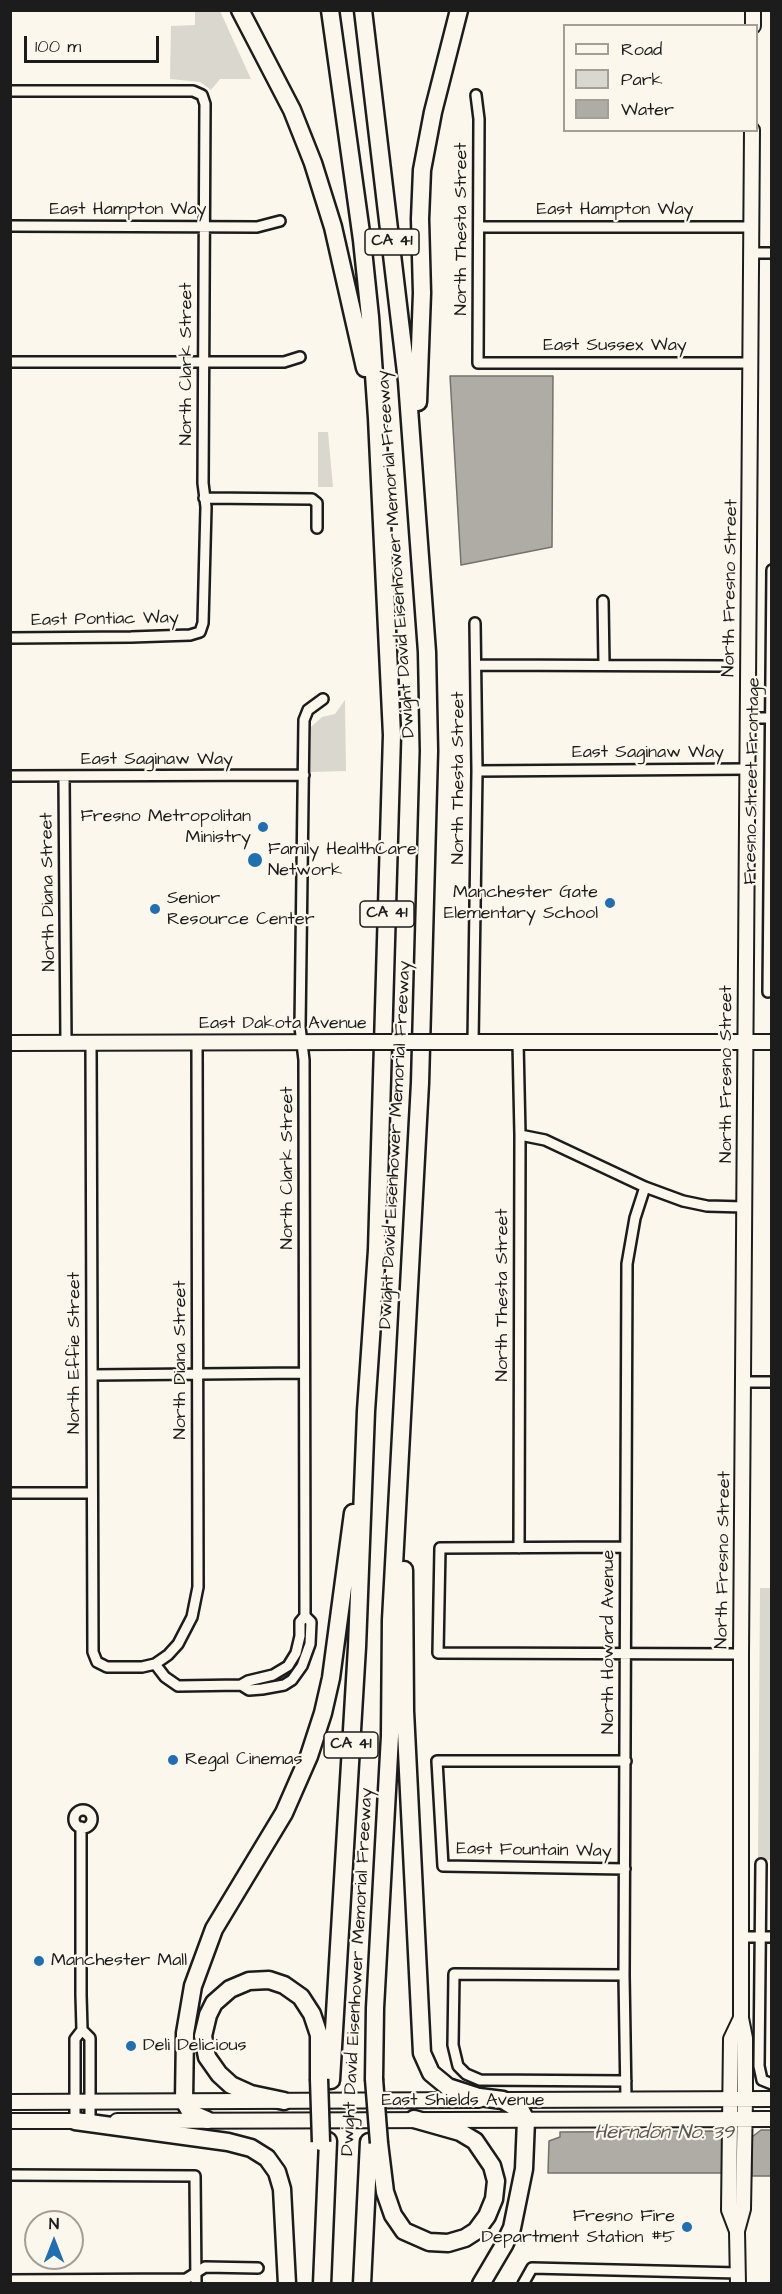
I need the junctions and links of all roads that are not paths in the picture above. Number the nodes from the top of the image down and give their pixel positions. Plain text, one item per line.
1 (240, 10) edge
2 (330, 10) edge
3 (363, 10) edge
4 (459, 10) edge
5 (10, 91) edge
6 (476, 95) dead end
7 (752, 132) edge
8 (280, 221) dead end
9 (10, 226) edge
10 (205, 227) junction
11 (479, 227) junction
12 (751, 227) junction
13 (751, 253) junction
14 (771, 253) edge
15 (300, 357) dead end
16 (10, 362) edge
17 (204, 363) junction
18 (478, 363) joint
19 (751, 363) junction
20 (377, 418) junction
21 (415, 475) junction
22 (204, 498) junction
23 (317, 528) dead end
24 (771, 570) edge
25 (603, 602) dead end
26 (475, 622) dead end
27 (200, 632) joint
28 (10, 638) edge
29 (604, 664) junction
30 (476, 665) junction
31 (726, 666) dead end
32 (323, 699) dead end
33 (747, 718) junction
34 (771, 718) edge
35 (747, 769) junction
36 (477, 771) junction
37 (304, 775) junction
38 (10, 776) edge
39 (64, 777) junction
40 (770, 825) edge
41 (770, 933) edge
42 (768, 992) dead end
43 (302, 1041) junction
44 (197, 1042) junction
45 (473, 1042) junction
46 (518, 1042) junction
47 (746, 1042) junction
48 (771, 1042) edge
49 (10, 1043) edge
50 (66, 1043) junction
51 (91, 1043) junction
52 (520, 1134) junction
53 (645, 1187) junction
54 (744, 1207) junction
55 (304, 1373) junction
56 (198, 1374) junction
57 (92, 1375) junction
58 (744, 1382) junction
59 (771, 1382) edge
60 (366, 1411) junction
61 (403, 1416) junction
62 (10, 1493) edge
63 (92, 1493) junction
64 (625, 1547) junction
65 (519, 1548) junction
66 (305, 1616) junction
67 (741, 1654) junction
68 (626, 1655) junction
69 (155, 1664) junction
70 (241, 1685) junction
71 (626, 1761) junction
72 (81, 1827) dead end
73 (761, 1864) dead end
74 (625, 1869) junction
75 (742, 1937) junction
76 (761, 1937) junction
77 (771, 1937) edge
78 (624, 1975) junction
79 (741, 2018) junction
80 (82, 2030) junction
81 (325, 2080) junction
82 (626, 2081) junction
83 (771, 2084) edge
84 (626, 2099) junction
85 (730, 2099) junction
86 (745, 2099) junction
87 (771, 2099) edge
88 (503, 2100) junction
89 (184, 2101) junction
90 (284, 2101) junction
91 (10, 2102) edge
92 (82, 2102) junction
93 (414, 2119) junction
94 (730, 2119) junction
95 (744, 2119) junction
96 (771, 2119) edge
97 (207, 2120) junction
98 (526, 2120) junction
99 (10, 2121) edge
100 (82, 2121) junction
101 (374, 2142) junction
102 (10, 2175) edge
103 (737, 2231) junction
104 (258, 2268) dead end
105 (196, 2278) edge
106 (738, 2278) edge
107 (10, 2280) edge
108 (287, 2283) edge
109 (322, 2283) edge
110 (362, 2283) edge
111 (481, 2283) edge
112 (523, 2283) edge

1 - 20 highway
2 - 20 highway, Dwight David Eisenhower Memorial Freeway / CA 41
3 - 21 highway, Dwight David Eisenhower Memorial Freeway / CA 41
4 - 21 highway
5 - 10 street, North Clark Street
6 - 11 street, North Thesta Street
7 - 12 main road, North Fresno Street
8 - 10 street, East Hampton Way
9 - 10 street, East Hampton Way
10 - 17 street, North Clark Street
11 - 12 street, East Hampton Way
11 - 18 street, North Thesta Street
12 - 13 main road, North Fresno Street
13 - 14 street
13 - 19 main road, North Fresno Street
15 - 17 street
16 - 17 street
17 - 22 street, North Clark Street
18 - 19 street, East Sussex Way
19 - 33 main road, North Fresno Street
20 - 60 highway, Dwight David Eisenhower Memorial Freeway / CA 41
21 - 61 highway, Dwight David Eisenhower Memorial Freeway / CA 41
22 - 23 street
22 - 27 street, North Clark Street
24 - 34 street, Fresno Street Frontage
25 - 29 street
26 - 30 street, North Thesta Street
27 - 28 street, East Pontiac Way
29 - 30 street
29 - 31 street
30 - 36 street, North Thesta Street
32 - 37 street, North Clark Street
33 - 34 street
33 - 35 main road, North Fresno Street
34 - 40 street, Fresno Street Frontage
35 - 36 street, East Saginaw Way
35 - 47 main road, North Fresno Street
36 - 45 street, North Thesta Street
37 - 39 street, East Saginaw Way
37 - 43 street, North Clark Street
38 - 39 street, East Saginaw Way
39 - 50 street, North Diana Street
40 - 41 street, Fresno Street Frontage
41 - 42 street, Fresno Street Frontage
43 - 44 main road, East Dakota Avenue
43 - 45 main road, East Dakota Avenue, bridge
43 - 55 street, North Clark Street
44 - 51 main road, East Dakota Avenue
44 - 56 street, North Diana Street
45 - 46 main road, East Dakota Avenue
46 - 47 main road, East Dakota Avenue
46 - 52 street, North Thesta Street
47 - 48 main road, East Dakota Avenue
47 - 54 main road, North Fresno Street
49 - 50 main road, East Dakota Avenue
50 - 51 main road, East Dakota Avenue
51 - 57 street, North Effie Street
52 - 53 street
52 - 65 street, North Thesta Street
53 - 54 street
53 - 64 street, North Howard Avenue
54 - 58 main road, North Fresno Street
55 - 56 street
55 - 66 street, North Clark Street
56 - 57 street
56 - 69 street, North Diana Street
57 - 63 street, North Effie Street
58 - 59 street
58 - 67 main road, North Fresno Street
60 - 81 highway, Dwight David Eisenhower Memorial Freeway / CA 41
60 - 89 highway
61 - 88 highway
61 - 101 highway, Dwight David Eisenhower Memorial Freeway / CA 41, bridge
62 - 63 street
63 - 69 street, North Effie Street
64 - 65 street
64 - 68 street, North Howard Avenue
65 - 68 street
66 - 70 street, North Clark Street
66 - 70 street, North Clark Street
67 - 68 street
67 - 75 main road, North Fresno Street
68 - 71 street, North Howard Avenue
69 - 70 street
71 - 74 street, North Howard Avenue
71 - 74 street, East Fountain Way
72 - 80 street
73 - 76 street
74 - 78 street, North Howard Avenue
75 - 76 street
75 - 79 main road, North Fresno Street
76 - 77 street
76 - 83 street
78 - 82 street, North Howard Avenue
78 - 82 street, East Shields Avenue
79 - 85 main road, North Fresno Street
79 - 86 main road, North Fresno Street
80 - 92 street
80 - 92 street
81 - 90 highway
81 - 109 highway, bridge
82 - 84 street, North Howard Avenue
84 - 85 main road, East Shields Avenue
84 - 88 main road, East Shields Avenue
85 - 86 main road, East Shields Avenue
85 - 94 main road, North Fresno Street
86 - 87 main road, East Shields Avenue
86 - 95 main road, North Fresno Street
88 - 90 main road, East Shields Avenue
88 - 98 highway
89 - 90 main road, East Shields Avenue
89 - 92 main road, East Shields Avenue
89 - 97 highway
91 - 92 main road, East Shields Avenue
92 - 100 street
92 - 100 street
93 - 97 main road, East Shields Avenue
93 - 98 main road, East Shields Avenue
93 - 101 highway
94 - 95 main road, East Shields Avenue
94 - 98 main road, East Shields Avenue
94 - 103 main road, North Fresno Street
95 - 96 main road, East Shields Avenue
95 - 103 main road, North Fresno Street
97 - 100 main road, East Shields Avenue
98 - 111 highway
99 - 100 main road, East Shields Avenue
100 - 108 highway
101 - 110 highway, Dwight David Eisenhower Memorial Freeway / CA 41
102 - 105 street
103 - 106 main road, North Fresno Street
104 - 105 street
105 - 107 street
106 - 112 street

